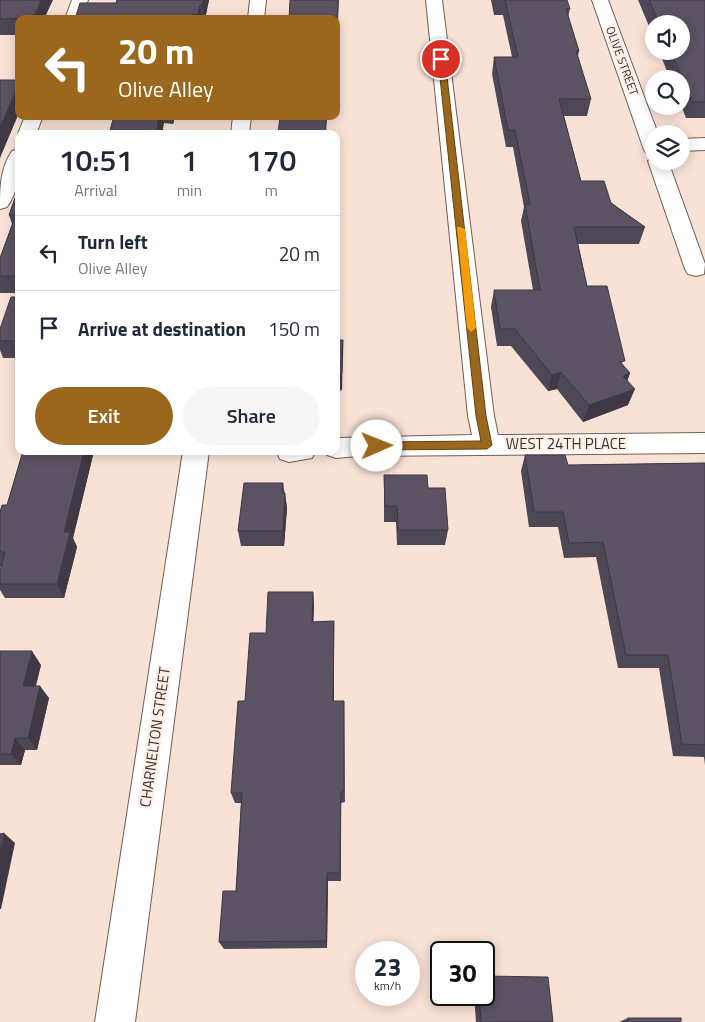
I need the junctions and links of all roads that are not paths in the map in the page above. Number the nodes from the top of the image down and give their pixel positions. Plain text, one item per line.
1 (80, 0) edge
2 (258, 0) edge
3 (434, 0) edge
4 (600, 0) edge
5 (74, 15) edge
6 (256, 15) edge
7 (645, 126) edge
8 (705, 144) edge
9 (690, 145) edge
10 (15, 165) edge
11 (661, 170) edge
12 (0, 203) edge
13 (696, 269) dead end
14 (705, 443) edge
15 (487, 445) junction
16 (340, 448) edge
17 (195, 455) edge
18 (115, 1022) edge

1 - 5 street
2 - 6 street
3 - 15 street
4 - 7 street, OLIVE STREET
8 - 9 street
10 - 12 street
11 - 13 street, OLIVE STREET
14 - 15 street, WEST 24TH PLACE
15 - 16 street, WEST 24TH PLACE
17 - 18 street, CHARNELTON STREET

